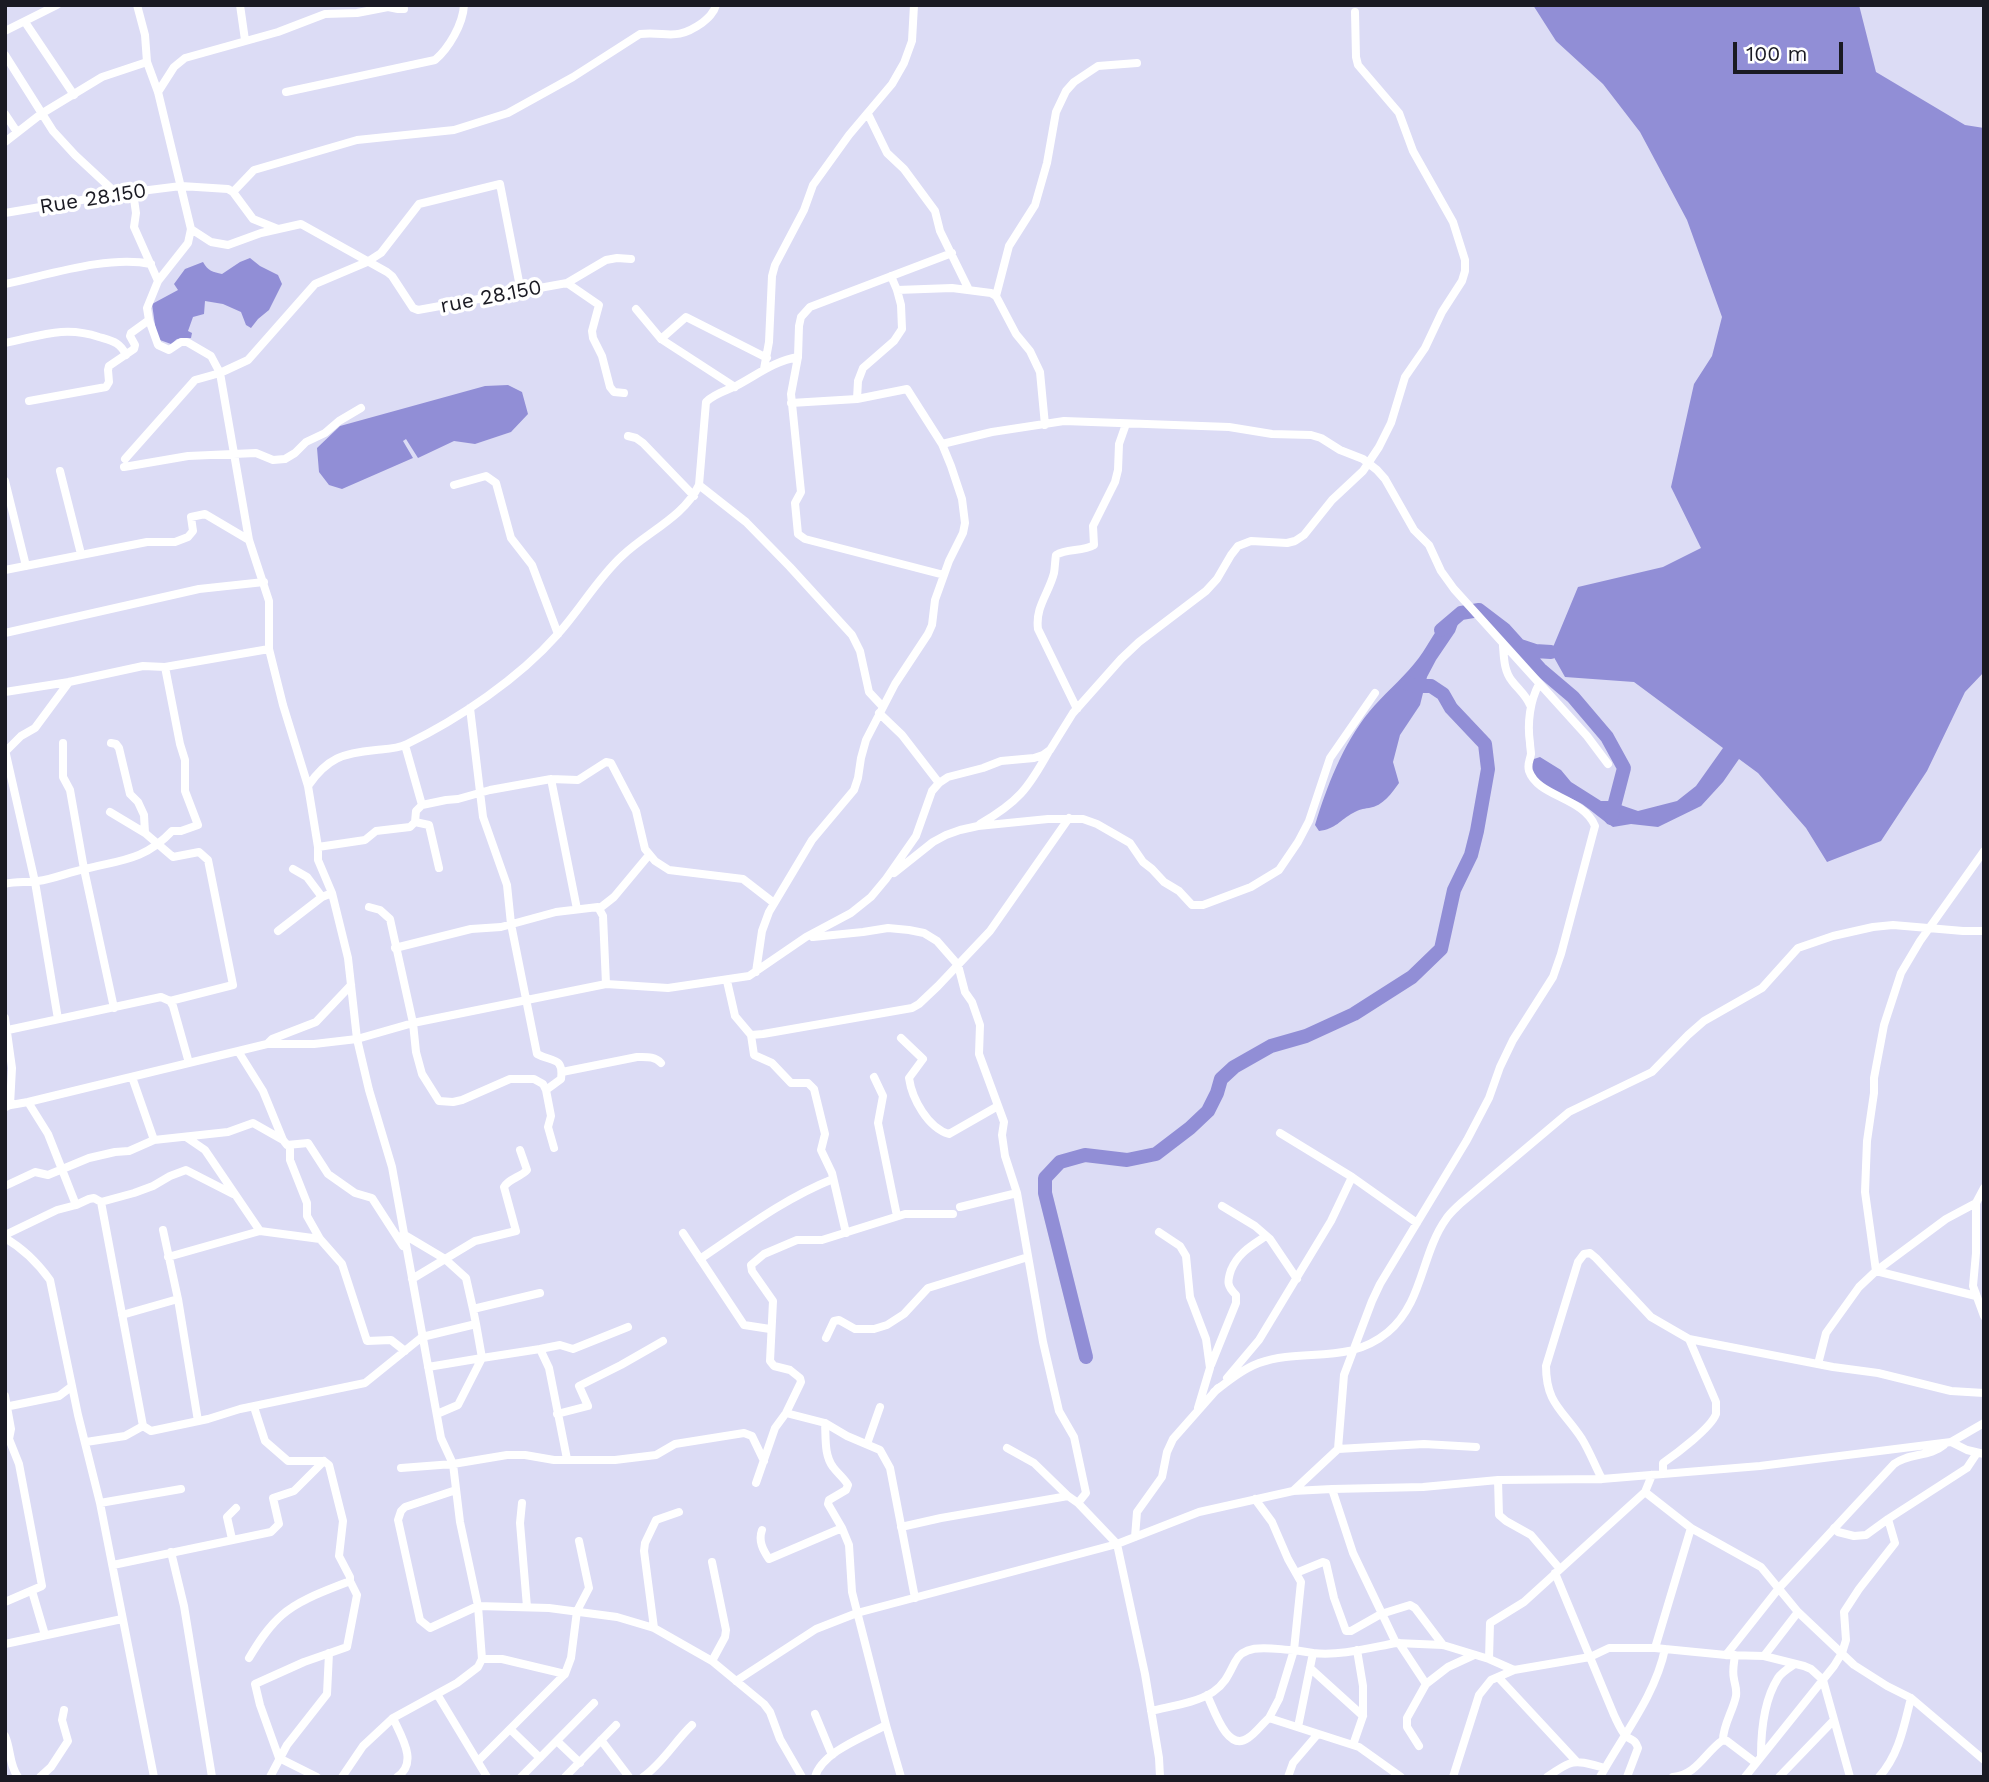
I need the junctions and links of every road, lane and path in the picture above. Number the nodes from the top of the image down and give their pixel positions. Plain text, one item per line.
1 (57, 5) edge
2 (137, 5) edge
3 (240, 5) edge
4 (464, 5) edge
5 (716, 5) edge
6 (914, 5) edge
7 (404, 9) dead end
8 (1355, 12) dead end
9 (25, 22) junction
10 (5, 31) edge
11 (245, 40) junction
12 (5, 55) edge
13 (147, 62) junction
14 (1137, 63) dead end
15 (158, 92) junction
16 (286, 92) dead end
17 (74, 95) junction
18 (5, 114) edge
19 (41, 114) junction
20 (868, 114) junction
21 (17, 132) junction
22 (5, 142) edge
23 (181, 186) junction
24 (133, 192) junction
25 (233, 192) junction
26 (117, 194) junction
27 (5, 205) edge
28 (9, 212) edge
29 (191, 229) junction
30 (278, 230) junction
31 (952, 253) junction
32 (631, 259) dead end
33 (367, 262) junction
34 (151, 264) junction
35 (891, 276) junction
36 (158, 281) junction
37 (567, 283) junction
38 (5, 284) edge
39 (897, 290) junction
40 (969, 290) junction
41 (521, 292) junction
42 (996, 296) junction
43 (636, 309) dead end
44 (149, 320) junction
45 (661, 339) junction
46 (5, 343) edge
47 (126, 355) junction
48 (797, 357) junction
49 (767, 358) junction
50 (764, 369) junction
51 (220, 373) junction
52 (735, 387) junction
53 (624, 393) dead end
54 (857, 399) junction
55 (29, 401) dead end
56 (791, 403) junction
57 (361, 408) dead end
58 (1126, 424) junction
59 (1045, 425) junction
60 (628, 436) dead end
61 (942, 444) junction
62 (234, 455) junction
63 (1369, 463) junction
64 (60, 471) dead end
65 (5, 481) edge
66 (454, 485) dead end
67 (699, 485) junction
68 (694, 496) junction
69 (249, 540) junction
70 (81, 554) junction
71 (26, 566) junction
72 (5, 570) edge
73 (944, 575) junction
74 (264, 582) junction
75 (5, 634) edge
76 (558, 634) junction
77 (1503, 644) junction
78 (269, 649) junction
79 (165, 667) junction
80 (69, 682) junction
81 (1539, 684) junction
82 (5, 692) edge
83 (1375, 693) dead end
84 (470, 708) junction
85 (1531, 708) junction
86 (1077, 709) junction
87 (881, 710) junction
88 (63, 743) dead end
89 (111, 743) dead end
90 (405, 745) junction
91 (5, 750) edge
92 (1050, 750) junction
93 (1608, 764) dead end
94 (551, 779) junction
95 (939, 783) junction
96 (308, 786) junction
97 (481, 793) junction
98 (422, 805) junction
99 (110, 812) dead end
100 (1069, 818) junction
101 (415, 822) junction
102 (978, 826) junction
103 (145, 833) junction
104 (157, 844) junction
105 (318, 846) junction
106 (1984, 851) edge
107 (649, 855) junction
108 (439, 868) dead end
109 (84, 869) junction
110 (293, 869) dead end
111 (887, 879) junction
112 (35, 882) junction
113 (5, 884) edge
114 (332, 893) junction
115 (321, 897) junction
116 (774, 903) junction
117 (369, 907) dead end
118 (600, 908) junction
119 (577, 909) junction
120 (511, 924) junction
121 (1929, 929) junction
122 (278, 931) dead end
123 (1984, 931) edge
124 (806, 937) junction
125 (395, 947) junction
126 (958, 965) junction
127 (756, 972) junction
128 (727, 981) junction
129 (606, 984) junction
130 (351, 985) junction
131 (525, 999) junction
132 (170, 1001) junction
133 (114, 1008) junction
134 (5, 1018) edge
135 (58, 1019) junction
136 (413, 1023) junction
137 (8, 1030) junction
138 (751, 1035) junction
139 (901, 1038) dead end
140 (357, 1039) junction
141 (267, 1044) junction
142 (238, 1051) junction
143 (189, 1063) junction
144 (661, 1063) dead end
145 (562, 1072) junction
146 (132, 1077) junction
147 (874, 1077) dead end
148 (546, 1090) junction
149 (28, 1102) junction
150 (7, 1106) edge
151 (998, 1106) junction
152 (1280, 1133) dead end
153 (183, 1136) junction
154 (154, 1140) junction
155 (287, 1143) junction
156 (554, 1148) dead end
157 (520, 1150) dead end
158 (62, 1170) junction
159 (1352, 1177) junction
160 (833, 1179) junction
161 (5, 1186) edge
162 (1984, 1188) edge
163 (1017, 1193) junction
164 (233, 1194) junction
165 (101, 1202) junction
166 (1976, 1203) junction
167 (76, 1205) junction
168 (1222, 1206) dead end
169 (960, 1207) dead end
170 (953, 1214) dead end
171 (897, 1216) junction
172 (1416, 1223) junction
173 (163, 1230) dead end
174 (260, 1231) junction
175 (1159, 1232) dead end
176 (683, 1233) dead end
177 (846, 1233) junction
178 (403, 1234) junction
179 (5, 1236) edge
180 (1266, 1236) junction
181 (320, 1239) junction
182 (406, 1252) junction
183 (169, 1257) junction
184 (1028, 1257) junction
185 (445, 1259) junction
186 (700, 1259) junction
187 (1876, 1271) junction
188 (412, 1279) junction
189 (1297, 1279) junction
190 (540, 1293) dead end
191 (1976, 1296) junction
192 (178, 1299) junction
193 (473, 1309) junction
194 (122, 1315) junction
195 (1984, 1316) edge
196 (476, 1324) junction
197 (628, 1327) dead end
198 (770, 1329) junction
199 (422, 1337) junction
200 (825, 1338) dead end
201 (1689, 1339) junction
202 (663, 1341) dead end
203 (540, 1349) junction
204 (405, 1350) junction
205 (1352, 1352) junction
206 (482, 1357) junction
207 (1818, 1364) junction
208 (428, 1367) junction
209 (1210, 1368) junction
210 (71, 1387) junction
211 (1214, 1392) junction
212 (1984, 1393) edge
213 (5, 1396) edge
214 (6, 1407) edge
215 (880, 1407) dead end
216 (254, 1408) junction
217 (1197, 1411) junction
218 (557, 1413) junction
219 (786, 1413) junction
220 (437, 1414) junction
221 (198, 1421) junction
222 (825, 1423) junction
223 (1984, 1423) edge
224 (143, 1426) junction
225 (86, 1442) junction
226 (1948, 1443) junction
227 (867, 1444) junction
228 (1476, 1447) dead end
229 (1007, 1448) dead end
230 (1338, 1449) junction
231 (1980, 1454) edge
232 (568, 1459) junction
233 (324, 1461) junction
234 (764, 1461) junction
235 (453, 1464) junction
236 (401, 1468) dead end
237 (1663, 1474) junction
238 (1652, 1475) junction
239 (1602, 1479) junction
240 (1498, 1480) junction
241 (756, 1483) dead end
242 (181, 1489) dead end
243 (1332, 1489) junction
244 (456, 1490) junction
245 (1293, 1491) junction
246 (1645, 1492) junction
247 (1068, 1496) junction
248 (1255, 1499) junction
249 (100, 1503) junction
250 (522, 1503) dead end
251 (1078, 1503) junction
252 (236, 1508) dead end
253 (679, 1512) dead end
254 (1888, 1519) junction
255 (901, 1527) junction
256 (842, 1528) junction
257 (1691, 1528) junction
258 (1834, 1528) junction
259 (762, 1530) dead end
260 (1135, 1537) junction
261 (232, 1539) junction
262 (579, 1541) dead end
263 (1117, 1544) junction
264 (171, 1552) junction
265 (712, 1562) dead end
266 (113, 1565) junction
267 (1558, 1571) junction
268 (1296, 1573) junction
269 (350, 1581) junction
270 (1779, 1588) junction
271 (32, 1591) junction
272 (915, 1598) junction
273 (5, 1602) edge
274 (478, 1606) junction
275 (527, 1607) junction
276 (577, 1611) junction
277 (1798, 1612) junction
278 (857, 1613) junction
279 (1381, 1614) junction
280 (122, 1619) junction
281 (654, 1628) junction
282 (45, 1635) junction
283 (1397, 1643) junction
284 (5, 1644) edge
285 (1443, 1645) junction
286 (1655, 1648) junction
287 (1665, 1649) junction
288 (1294, 1650) junction
289 (1357, 1650) junction
290 (329, 1653) junction
291 (1313, 1653) junction
292 (1842, 1653) junction
293 (1731, 1655) junction
294 (1474, 1656) junction
295 (1764, 1656) junction
296 (1590, 1657) junction
297 (249, 1658) dead end
298 (482, 1658) junction
299 (1489, 1659) junction
300 (712, 1661) junction
301 (1795, 1664) junction
302 (1310, 1668) junction
303 (1514, 1670) junction
304 (565, 1674) junction
305 (1498, 1676) junction
306 (1823, 1680) junction
307 (736, 1681) junction
308 (1426, 1684) junction
309 (437, 1694) junction
310 (1207, 1695) junction
311 (1911, 1698) junction
312 (594, 1703) dead end
313 (64, 1710) dead end
314 (1151, 1712) junction
315 (815, 1714) dead end
316 (1363, 1716) junction
317 (393, 1718) junction
318 (1269, 1718) junction
319 (1834, 1720) junction
320 (616, 1725) dead end
321 (692, 1725) dead end
322 (886, 1725) junction
323 (1298, 1727) junction
324 (510, 1729) junction
325 (1317, 1734) junction
326 (5, 1736) edge
327 (1626, 1736) junction
328 (601, 1740) junction
329 (1723, 1740) junction
330 (557, 1741) junction
331 (1353, 1745) junction
332 (1419, 1746) dead end
333 (832, 1755) junction
334 (279, 1758) junction
335 (540, 1758) junction
336 (1759, 1759) junction
337 (1984, 1760) edge
338 (478, 1761) junction
339 (1576, 1761) junction
340 (580, 1763) junction
341 (12, 1772) edge
342 (1603, 1773) edge
343 (401, 1776) edge
344 (40, 1777) edge
345 (154, 1777) edge
346 (212, 1777) edge
347 (270, 1777) edge
348 (317, 1777) edge
349 (342, 1777) edge
350 (487, 1777) edge
351 (521, 1777) edge
352 (565, 1777) edge
353 (629, 1777) edge
354 (643, 1777) edge
355 (802, 1777) edge
356 (816, 1777) edge
357 (901, 1777) edge
358 (1160, 1777) edge
359 (1288, 1777) edge
360 (1401, 1777) edge
361 (1452, 1777) edge
362 (1547, 1777) edge
363 (1627, 1777) edge
364 (1674, 1777) edge
365 (1745, 1777) edge
366 (1779, 1777) edge
367 (1850, 1777) edge
368 (1879, 1777) edge

1 - 9 street
2 - 13 street
3 - 11 street
4 - 16 street
5 - 25 street
6 - 20 street
7 - 11 street
8 - 63 street
9 - 10 street
9 - 17 street
11 - 15 street
12 - 19 street
13 - 15 street
13 - 17 street
14 - 42 street
15 - 23 street
17 - 19 street
18 - 21 street
19 - 21 street
19 - 26 street
20 - 31 street
20 - 49 street
21 - 22 street
23 - 24 street, Rue 28.150
23 - 25 street
23 - 29 street
24 - 26 street, Rue 28.150
24 - 34 street
25 - 30 street
26 - 28 street, Rue 28.150
27 - 28 street
29 - 30 street, rue 28.150
29 - 36 street
30 - 33 street, rue 28.150
31 - 35 street
31 - 40 street
32 - 37 street, rue 28.150
33 - 41 street, rue 28.150
33 - 41 street
33 - 51 street
34 - 36 street
34 - 38 street
35 - 39 street
35 - 48 street
36 - 44 street
37 - 41 street, rue 28.150
37 - 53 street
39 - 40 street
39 - 54 street
40 - 42 street
42 - 59 street
43 - 45 street
44 - 47 street
44 - 51 street
45 - 49 street
45 - 52 street
46 - 47 street
47 - 55 street
48 - 50 street
48 - 56 street
49 - 50 street
50 - 52 street
51 - 62 street
51 - 62 street
52 - 67 street
54 - 56 street
54 - 61 street
56 - 73 street
57 - 62 street
58 - 59 street
58 - 63 street
58 - 86 street
59 - 61 street
60 - 68 street
61 - 73 street
62 - 69 street
63 - 77 street
63 - 86 street
64 - 70 street
65 - 71 street
66 - 76 street
67 - 68 street
67 - 87 street
68 - 76 street
69 - 70 street
69 - 74 street
70 - 71 street
71 - 72 street
73 - 87 street
74 - 75 street
74 - 78 street
76 - 84 street
77 - 81 street
77 - 85 street
78 - 79 street
78 - 96 street
79 - 80 street
79 - 104 street
80 - 82 street
80 - 91 street
81 - 85 street
81 - 93 street
83 - 100 street
84 - 90 street
84 - 97 street
85 - 172 street
86 - 92 street
87 - 95 street
87 - 116 street
88 - 109 street
89 - 103 street
90 - 96 street
90 - 98 street
91 - 112 street
92 - 95 street
92 - 102 street
94 - 97 street
94 - 107 street
94 - 119 street
95 - 111 street
96 - 105 street
97 - 98 street
97 - 120 street
98 - 101 street
99 - 103 street
100 - 102 street
100 - 126 street
101 - 105 street
101 - 108 street
102 - 111 street
103 - 104 street
104 - 109 street
104 - 132 street
105 - 114 street
106 - 121 street
107 - 116 street
107 - 118 street
109 - 112 street
109 - 133 street
110 - 115 street
111 - 124 street
112 - 113 street
112 - 135 street
114 - 115 street
114 - 130 street
115 - 122 street
116 - 127 street
117 - 125 street
118 - 119 street
118 - 129 street
119 - 120 street
120 - 125 street
120 - 131 street
121 - 123 street
121 - 187 street
121 - 205 street
124 - 126 street
124 - 127 street
125 - 136 street
126 - 138 street
126 - 151 street
127 - 128 street
128 - 129 street
128 - 138 street
129 - 131 street
130 - 140 street
130 - 141 street
131 - 136 street
131 - 145 street
132 - 133 street
132 - 143 street
133 - 135 street
134 - 137 street
135 - 137 street
136 - 140 street
136 - 148 street
137 - 150 street
138 - 160 street
139 - 151 street
140 - 141 street
140 - 178 street
141 - 142 street
142 - 143 street
142 - 155 street
143 - 146 street
144 - 145 street
145 - 148 street
146 - 149 street
146 - 154 street
147 - 171 street
148 - 156 street
149 - 150 street
149 - 158 street
151 - 163 street
152 - 159 street
153 - 154 street
153 - 155 street
153 - 164 street
154 - 158 street
155 - 181 street
155 - 182 street
157 - 185 street
158 - 161 street
158 - 167 street
159 - 172 street
159 - 189 street
160 - 177 street
160 - 186 street
162 - 166 street
163 - 169 street
163 - 184 street
164 - 165 street
164 - 174 street
165 - 167 street
165 - 194 street
166 - 187 street
166 - 191 street
167 - 179 street
168 - 180 street
170 - 171 street
171 - 177 street
172 - 205 street
173 - 183 street
174 - 181 street
174 - 183 street
175 - 209 street
176 - 186 street
177 - 198 street
178 - 182 street
178 - 185 street
179 - 210 street
180 - 189 street
180 - 209 street
181 - 204 street
182 - 188 street
183 - 192 street
184 - 200 street
184 - 251 street
185 - 188 street
185 - 193 street
186 - 198 street
187 - 191 street
187 - 207 street
188 - 199 street
189 - 211 street
190 - 193 street
191 - 195 street
192 - 194 street
192 - 221 street
193 - 196 street
194 - 224 street
196 - 199 street
196 - 206 street
197 - 203 street
198 - 219 street
199 - 204 street
199 - 208 street
201 - 207 street
201 - 237 street
201 - 239 street
202 - 218 street
203 - 206 street
203 - 218 street
204 - 216 street
205 - 211 street
205 - 230 street
206 - 208 street
206 - 220 street
207 - 212 street
208 - 220 street
209 - 217 street
210 - 214 street
210 - 225 street
211 - 217 street
213 - 214 street
214 - 271 street
215 - 227 street
216 - 221 street
216 - 233 street
217 - 260 street
218 - 232 street
219 - 222 street
219 - 234 street
220 - 235 street
221 - 224 street
222 - 227 street
222 - 256 street
223 - 226 street
224 - 225 street
225 - 249 street
226 - 231 street
226 - 237 street
226 - 258 street
227 - 255 street
228 - 230 street
229 - 247 street
230 - 245 street
231 - 254 street
232 - 234 street
232 - 235 street
233 - 261 street
233 - 269 street
234 - 241 street
235 - 236 street
235 - 244 street
237 - 238 street
238 - 239 street
238 - 246 street
239 - 240 street
240 - 243 street
240 - 267 street
242 - 249 street
243 - 245 street
243 - 279 street
244 - 274 street
244 - 274 street
245 - 248 street
246 - 257 street
246 - 267 street
247 - 251 street
247 - 255 street
248 - 260 street
248 - 268 street
249 - 266 street
250 - 275 street
251 - 263 street
252 - 261 street
253 - 281 street
254 - 258 street
254 - 292 street
255 - 272 street
256 - 259 street
256 - 278 street
257 - 270 street
257 - 286 street
258 - 270 street
260 - 263 street
261 - 264 street
262 - 276 street
263 - 272 street
263 - 314 street
264 - 266 street
264 - 346 street
265 - 300 street
266 - 280 street
267 - 296 street
267 - 299 street
268 - 279 street
268 - 288 street
269 - 290 street
269 - 297 street
270 - 277 street
270 - 293 street
271 - 273 street
271 - 282 street
272 - 278 street
274 - 275 street
274 - 298 street
275 - 276 street
276 - 281 street
276 - 304 street
277 - 292 street
277 - 295 street
278 - 307 street
278 - 322 street
279 - 283 street
279 - 285 street
280 - 282 street
280 - 345 street
281 - 300 street
282 - 284 street
283 - 285 street
283 - 289 street
283 - 308 street
285 - 294 street
286 - 287 street
286 - 296 street
287 - 293 street
287 - 327 street
288 - 291 street
288 - 310 street
288 - 318 street
289 - 291 street
289 - 316 street
290 - 334 street
290 - 334 street
291 - 302 street
292 - 306 street
292 - 311 street
293 - 295 street
293 - 329 street
294 - 299 street
294 - 308 street
295 - 301 street
296 - 303 street
296 - 327 street
298 - 304 street
298 - 309 street
299 - 303 street
300 - 307 street
301 - 306 street
301 - 336 street
302 - 316 street
302 - 323 street
303 - 305 street
304 - 324 street
305 - 339 street
305 - 361 street
306 - 319 street
306 - 336 street
307 - 355 street
308 - 332 street
309 - 317 street
309 - 338 street
310 - 314 street
310 - 318 street
311 - 337 street
311 - 368 street
312 - 330 street
313 - 344 street
314 - 358 street
315 - 333 street
316 - 331 street
317 - 343 street
317 - 349 street
318 - 323 street
319 - 366 street
319 - 367 street
320 - 328 street
321 - 354 street
322 - 333 street
322 - 357 street
323 - 325 street
324 - 335 street
324 - 338 street
325 - 331 street
325 - 359 street
326 - 341 street
327 - 342 street
327 - 363 street
328 - 340 street
328 - 353 street
329 - 336 street
329 - 364 street
330 - 335 street
330 - 340 street
331 - 360 street
333 - 356 street
334 - 347 street
334 - 348 street
335 - 351 street
336 - 365 street
338 - 350 street
339 - 342 street
339 - 362 street
340 - 352 street

